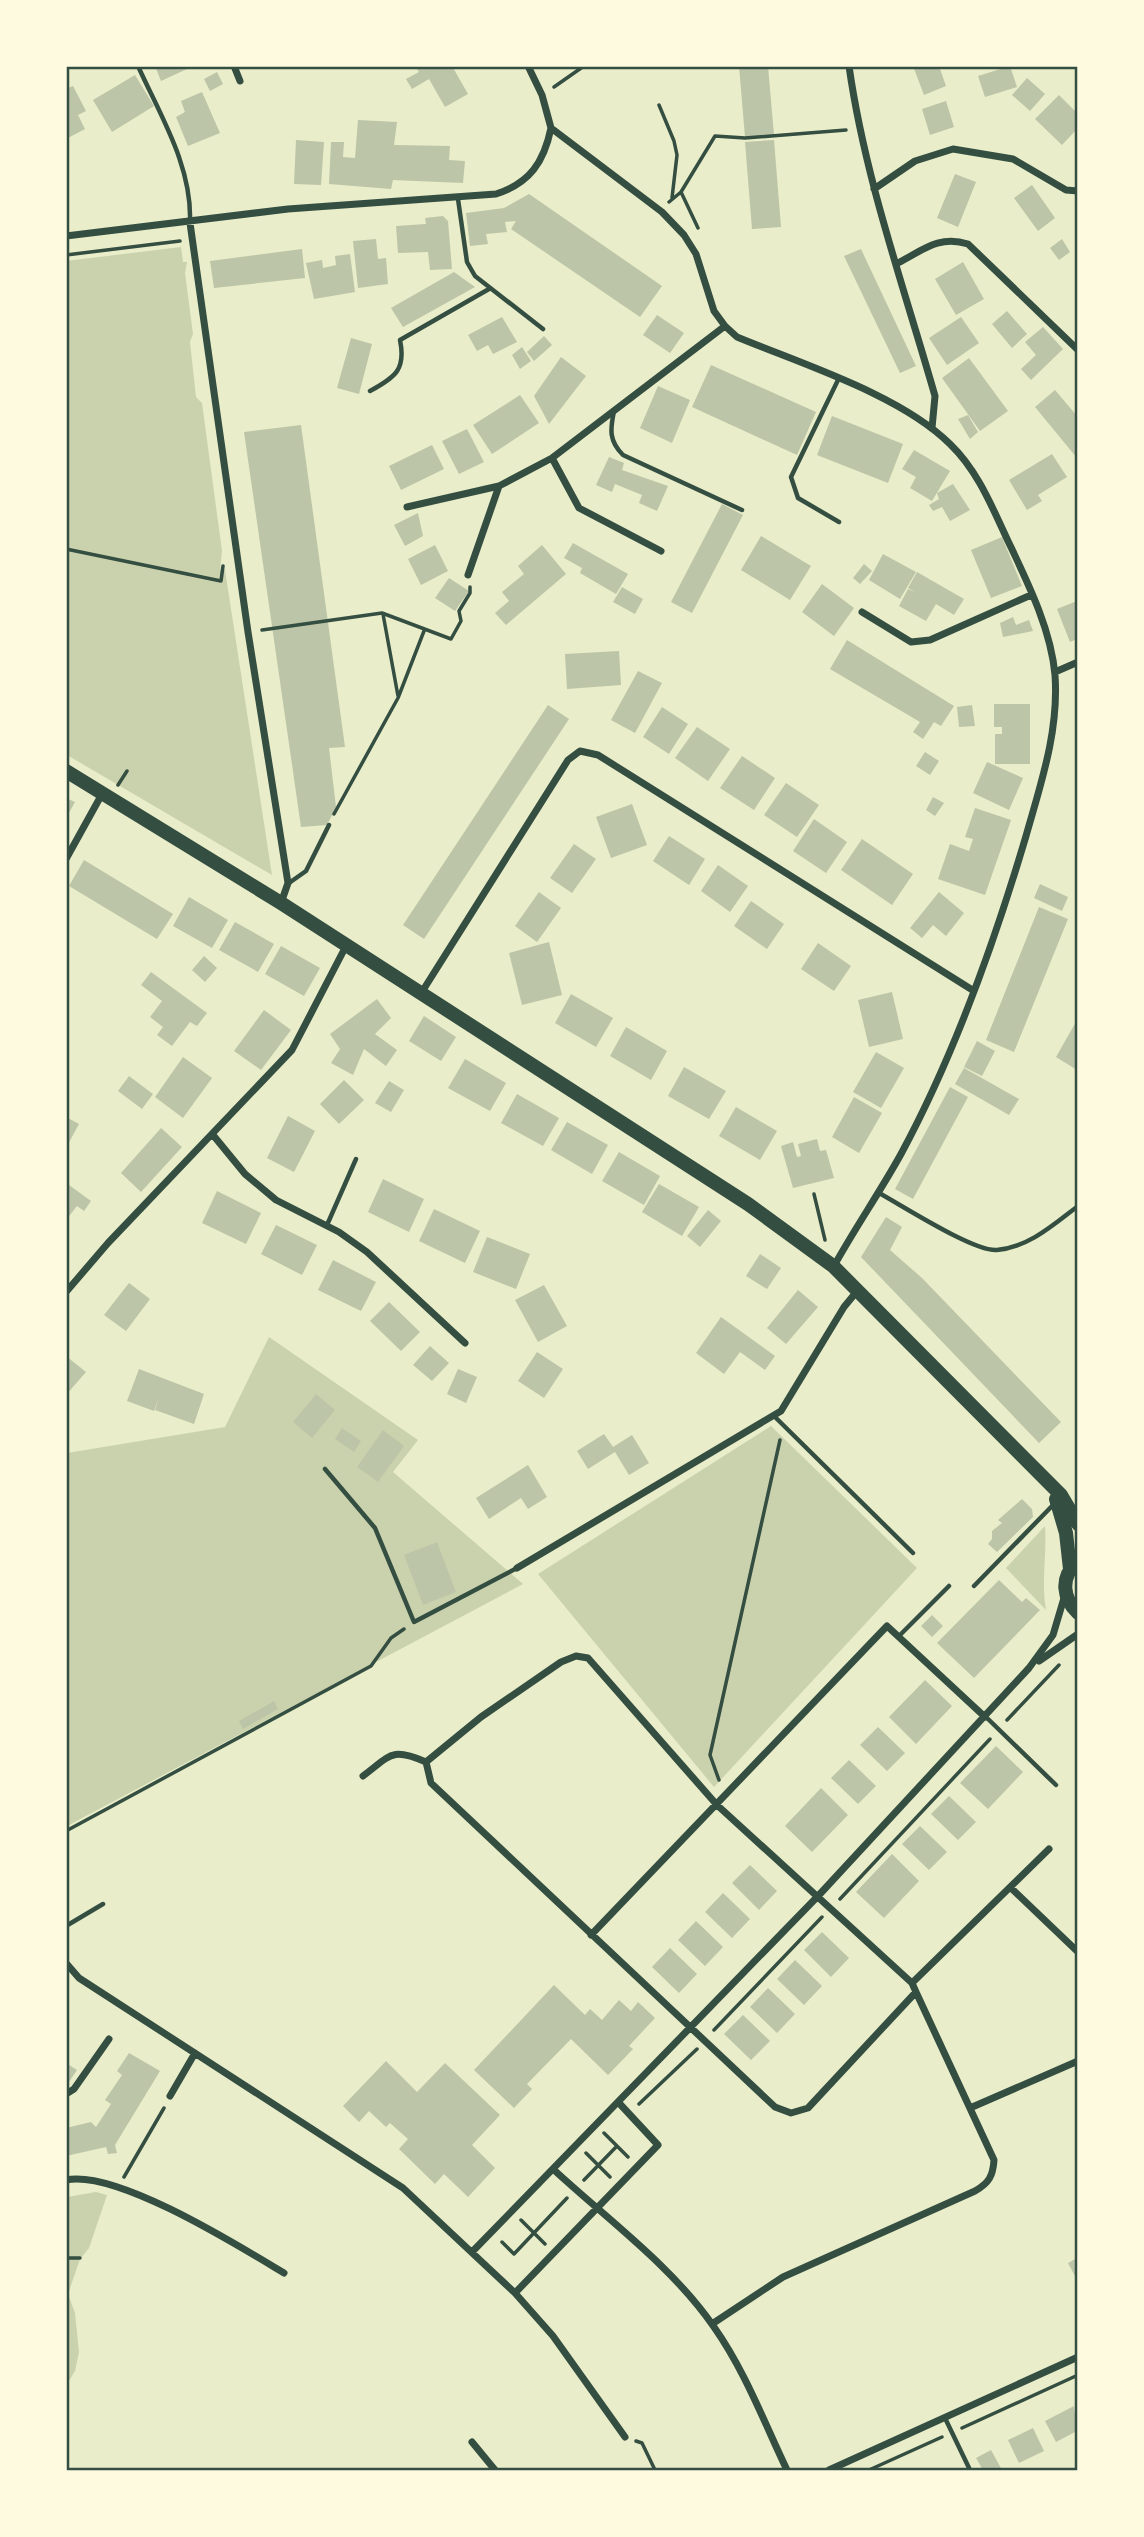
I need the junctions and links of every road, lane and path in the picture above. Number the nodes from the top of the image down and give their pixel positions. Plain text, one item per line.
1 (138, 66) edge
2 (234, 66) edge
3 (528, 66) edge
4 (584, 66) edge
5 (849, 66) edge
6 (240, 81) dead end
7 (542, 95) junction
8 (659, 105) dead end
9 (551, 128) junction
10 (859, 129) junction
11 (874, 189) junction
12 (1077, 191) edge
13 (672, 198) junction
14 (458, 199) junction
15 (662, 212) junction
16 (190, 223) junction
17 (66, 236) edge
18 (193, 240) junction
19 (66, 255) edge
20 (898, 262) junction
21 (489, 289) junction
22 (725, 326) junction
23 (543, 329) dead end
24 (1077, 350) edge
25 (838, 380) junction
26 (370, 391) dead end
27 (614, 410) junction
28 (932, 428) junction
29 (552, 458) junction
30 (499, 486) junction
31 (407, 507) dead end
32 (742, 510) dead end
33 (839, 522) dead end
34 (66, 549) edge
35 (661, 551) dead end
36 (238, 560) junction
37 (468, 575) joint
38 (1031, 594) junction
39 (862, 612) dead end
40 (382, 613) junction
41 (424, 631) junction
42 (248, 632) junction
43 (1077, 662) edge
44 (1055, 672) junction
45 (398, 698) junction
46 (66, 771) edge
47 (127, 771) dead end
48 (120, 782) dead end
49 (102, 794) junction
50 (329, 825) joint
51 (66, 859) edge
52 (289, 883) junction
53 (281, 903) junction
54 (346, 946) junction
55 (974, 991) junction
56 (420, 995) junction
57 (213, 1135) junction
58 (356, 1159) dead end
59 (879, 1193) junction
60 (814, 1194) dead end
61 (1077, 1206) edge
62 (327, 1226) junction
63 (837, 1260) junction
64 (858, 1290) junction
65 (66, 1292) edge
66 (465, 1343) dead end
67 (774, 1415) junction
68 (782, 1423) junction
69 (325, 1469) dead end
70 (1059, 1498) junction
71 (1077, 1524) edge
72 (913, 1553) dead end
73 (1074, 1566) edge
74 (517, 1568) joint
75 (949, 1586) dead end
76 (974, 1586) dead end
77 (1065, 1593) junction
78 (1077, 1614) edge
79 (414, 1622) junction
80 (1077, 1633) edge
81 (899, 1636) junction
82 (1053, 1651) junction
83 (1030, 1668) junction
84 (985, 1717) junction
85 (999, 1730) junction
86 (426, 1762) junction
87 (363, 1776) dead end
88 (1056, 1785) dead end
89 (729, 1793) junction
90 (717, 1805) junction
91 (66, 1831) edge
92 (1049, 1849) dead end
93 (1011, 1888) junction
94 (818, 1895) junction
95 (103, 1904) dead end
96 (832, 1907) junction
97 (66, 1926) edge
98 (591, 1935) junction
99 (1077, 1952) edge
100 (66, 1963) edge
101 (912, 1983) junction
102 (916, 1992) junction
103 (691, 2028) junction
104 (109, 2039) dead end
105 (704, 2040) junction
106 (195, 2053) junction
107 (1077, 2061) edge
108 (66, 2094) edge
109 (170, 2096) joint
110 (619, 2103) junction
111 (970, 2108) junction
112 (628, 2113) junction
113 (596, 2125) junction
114 (606, 2135) junction
115 (577, 2144) junction
116 (617, 2146) junction
117 (587, 2154) junction
118 (599, 2166) junction
119 (637, 2166) junction
120 (554, 2168) junction
121 (563, 2178) junction
122 (66, 2180) edge
123 (618, 2186) junction
124 (118, 2188) junction
125 (575, 2189) junction
126 (597, 2208) junction
127 (513, 2211) junction
128 (492, 2232) junction
129 (534, 2233) junction
130 (472, 2252) junction
131 (554, 2253) junction
132 (66, 2258) edge
133 (80, 2258) dead end
134 (284, 2273) dead end
135 (515, 2293) junction
136 (712, 2324) junction
137 (1077, 2357) edge
138 (1077, 2375) edge
139 (944, 2417) junction
140 (952, 2432) junction
141 (625, 2437) joint
142 (471, 2442) dead end
143 (495, 2470) edge
144 (655, 2470) edge
145 (787, 2470) edge
146 (829, 2470) edge
147 (869, 2470) edge
148 (970, 2470) edge

1 - 16 lane
2 - 6 street
3 - 7 street
4 - 7 path
5 - 10 street
7 - 9 street
8 - 13 path
9 - 14 street
9 - 15 street
10 - 11 street
10 - 13 path
11 - 12 street
11 - 20 street
13 - 15 path
14 - 16 street
14 - 21 lane
15 - 22 street
16 - 17 street
16 - 18 street
18 - 19 path
18 - 36 street
20 - 24 street
20 - 28 street
21 - 23 lane
21 - 26 lane
22 - 25 street
22 - 27 street
25 - 28 street
25 - 33 lane
27 - 29 street
27 - 32 lane
28 - 38 street
29 - 30 street
29 - 35 street
30 - 31 street
30 - 37 street
34 - 36 path
36 - 42 street
37 - 41 path
38 - 39 street
38 - 44 street
40 - 41 path
40 - 42 path
40 - 45 path
41 - 45 path
42 - 52 street
43 - 44 street
44 - 55 street
45 - 50 path
46 - 49 main road
47 - 48 path
49 - 51 street
49 - 53 main road
50 - 52 lane
52 - 53 street
53 - 54 main road
54 - 56 main road
54 - 57 street
55 - 56 street
55 - 59 street
56 - 63 main road
57 - 62 street
57 - 65 street
58 - 62 lane
59 - 61 lane
59 - 63 street
60 - 63 path
62 - 66 street
63 - 64 main road
64 - 67 street
64 - 70 main road
67 - 68 lane
67 - 74 street
68 - 72 lane
68 - 89 path
69 - 79 lane
70 - 71 main road
70 - 73 main road
70 - 76 lane
73 - 77 main road
74 - 79 lane
75 - 81 lane
77 - 78 main road
77 - 83 street
79 - 91 path
80 - 82 street
81 - 84 street
81 - 89 street
82 - 83 street
82 - 85 path
83 - 84 street
84 - 85 lane
84 - 94 street
85 - 88 lane
85 - 96 path
86 - 87 street
86 - 90 street
86 - 98 street
89 - 90 street
90 - 94 street
90 - 98 street
92 - 93 street
93 - 99 street
93 - 101 street
94 - 96 street
94 - 103 street
95 - 97 lane
96 - 101 street
96 - 105 path
98 - 103 street
100 - 106 street
101 - 102 street
102 - 105 street
102 - 111 street
103 - 105 street
103 - 110 street
104 - 108 street
105 - 112 path
106 - 109 street
106 - 130 street
107 - 111 street
109 - 124 path
110 - 112 street
110 - 113 street
111 - 136 street
112 - 114 path
112 - 119 street
113 - 114 path
113 - 115 street
114 - 116 path
114 - 117 path
115 - 117 path
115 - 120 street
116 - 118 path
116 - 119 path
117 - 118 path
117 - 121 path
118 - 123 path
118 - 125 path
119 - 123 street
120 - 121 street
120 - 127 street
121 - 125 street
122 - 124 street
123 - 126 street
124 - 134 street
125 - 126 street
125 - 129 path
126 - 131 street
126 - 136 street
127 - 128 street
127 - 129 path
128 - 129 path
128 - 130 street
129 - 131 path
130 - 135 street
131 - 135 street
132 - 133 path
135 - 141 street
136 - 145 street
137 - 139 street
138 - 140 path
139 - 140 lane
139 - 146 street
140 - 147 path
140 - 148 lane
141 - 144 path
142 - 143 street

